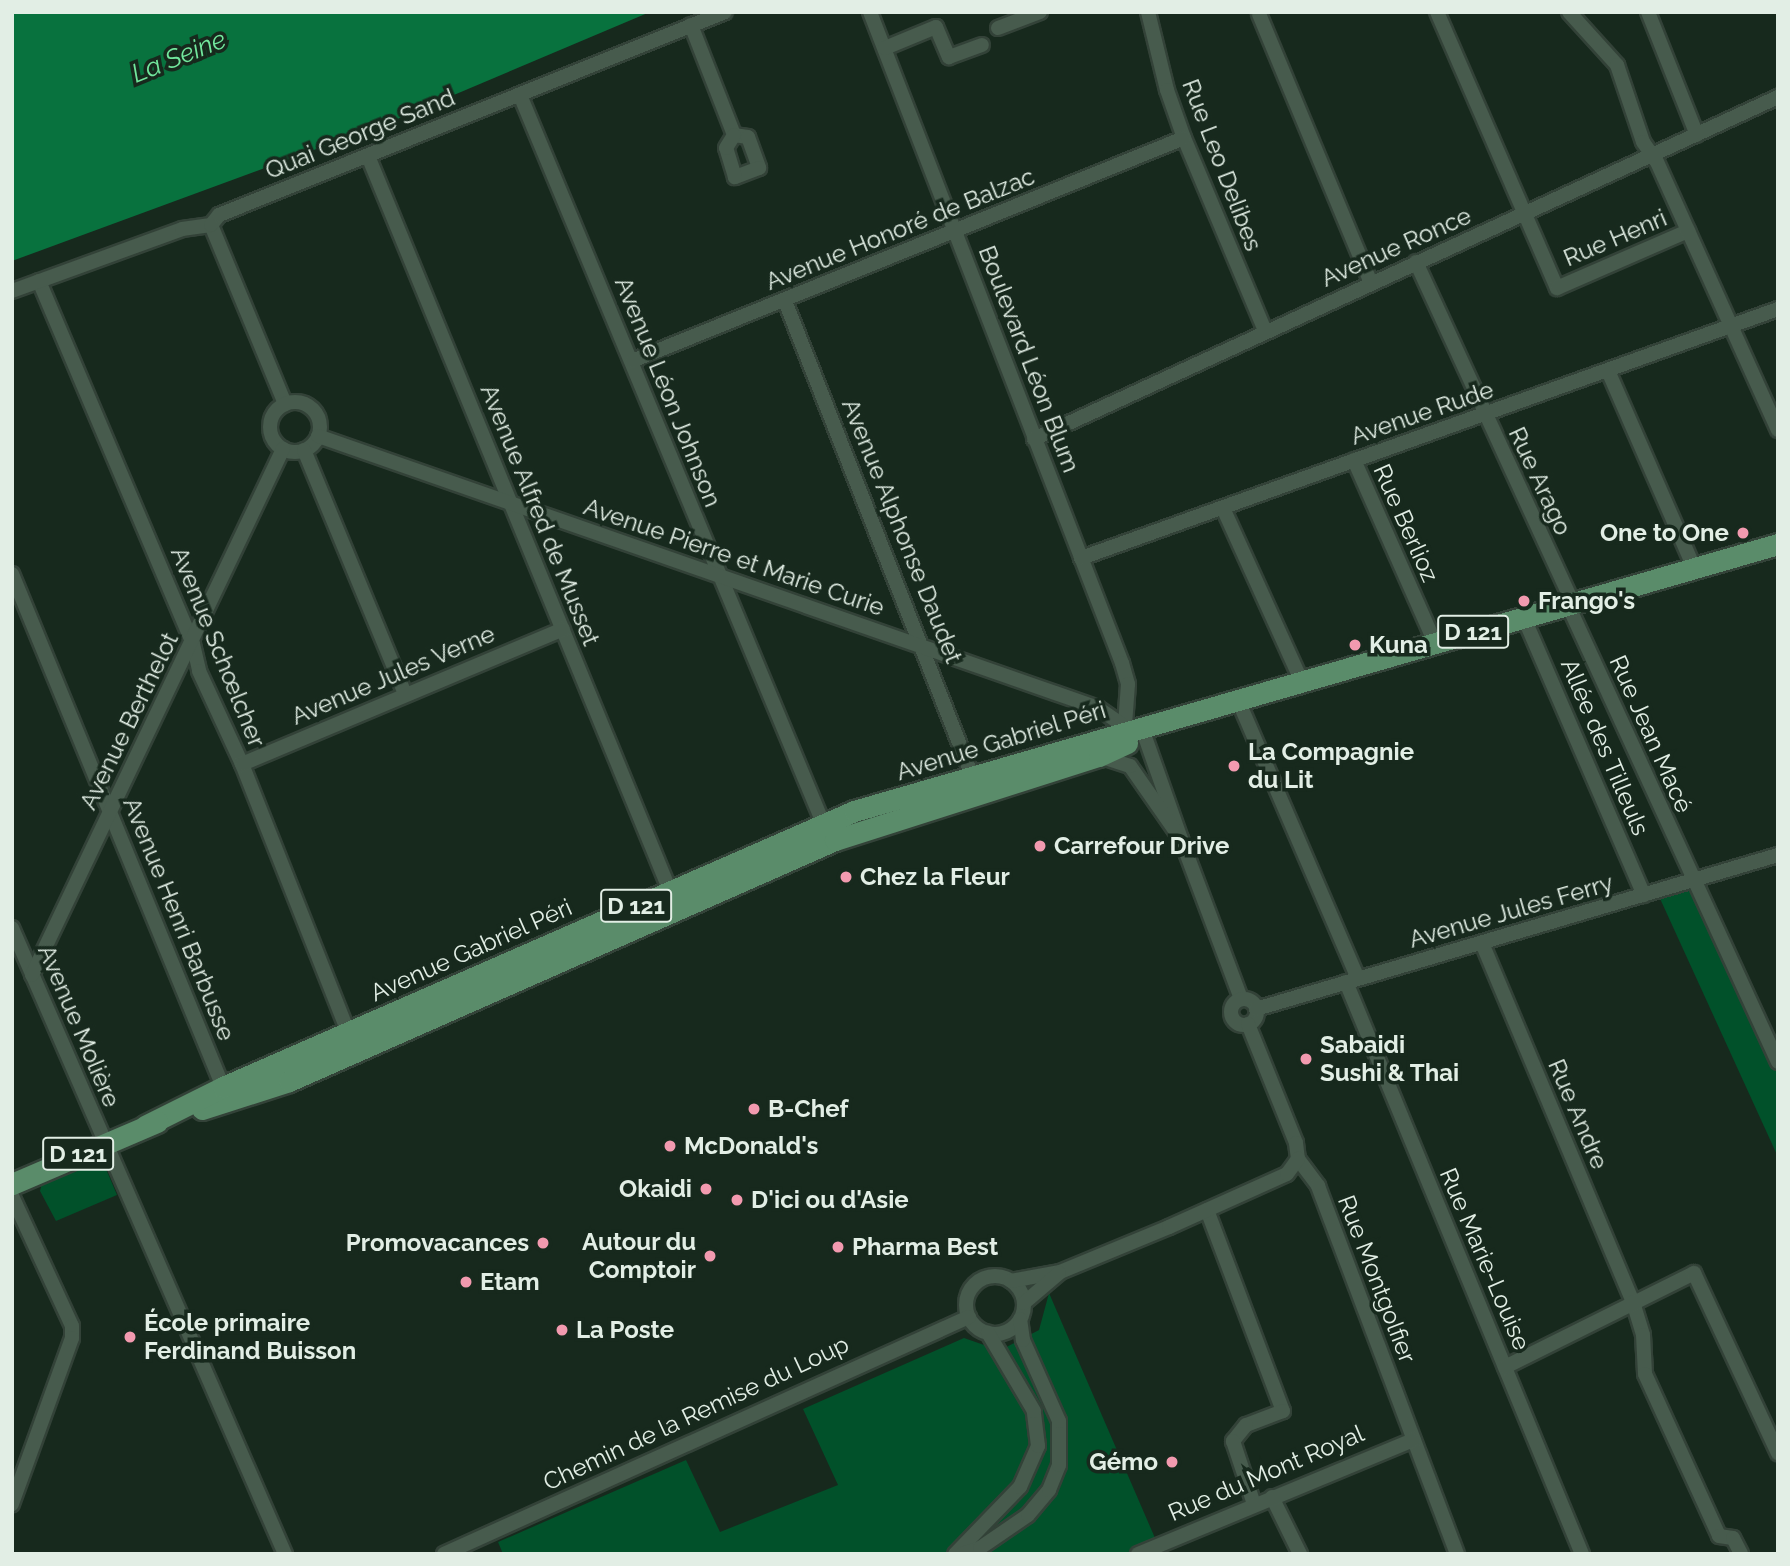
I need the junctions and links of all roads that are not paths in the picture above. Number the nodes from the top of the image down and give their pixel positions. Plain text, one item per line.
1 (725, 12) edge
2 (870, 12) edge
3 (1040, 12) edge
4 (1148, 12) edge
5 (1437, 12) edge
6 (1569, 12) edge
7 (1648, 12) edge
8 (1259, 14) edge
9 (691, 25) junction
10 (998, 28) dead end
11 (982, 46) dead end
12 (885, 48) junction
13 (520, 95) junction
14 (1778, 97) edge
15 (734, 135) dead end
16 (1697, 135) junction
17 (1184, 138) junction
18 (1654, 155) junction
19 (368, 156) junction
20 (1524, 215) junction
21 (211, 225) junction
22 (1688, 231) junction
23 (954, 232) junction
24 (1416, 262) junction
25 (39, 281) junction
26 (1371, 283) junction
27 (12, 291) edge
28 (785, 301) junction
29 (1778, 309) edge
30 (1733, 328) junction
31 (1265, 331) junction
32 (632, 361) junction
33 (1609, 373) junction
34 (285, 404) junction
35 (1485, 415) junction
36 (1778, 430) edge
37 (318, 436) junction
38 (1034, 439) junction
39 (283, 449) junction
40 (304, 450) junction
41 (1354, 460) junction
42 (515, 506) junction
43 (1223, 508) junction
44 (1778, 544) edge
45 (1081, 558) junction
46 (1695, 568) junction
47 (12, 574) edge
48 (720, 577) junction
49 (1570, 604) junction
50 (1524, 618) junction
51 (563, 629) junction
52 (1435, 643) junction
53 (193, 644) junction
54 (924, 646) junction
55 (1302, 682) junction
56 (1128, 684) junction
57 (405, 694) junction
58 (1238, 700) junction
59 (1098, 708) junction
60 (1135, 729) junction
61 (1099, 756) junction
62 (242, 764) junction
63 (973, 778) junction
64 (110, 811) junction
65 (822, 823) junction
66 (1181, 839) junction
67 (1778, 855) edge
68 (1693, 881) junction
69 (670, 891) junction
70 (1644, 895) junction
71 (12, 928) edge
72 (1482, 943) junction
73 (32, 975) junction
74 (1352, 980) junction
75 (1241, 999) junction
76 (1256, 1009) junction
77 (1248, 1024) junction
78 (349, 1034) junction
79 (1778, 1062) edge
80 (223, 1087) junction
81 (145, 1126) junction
82 (104, 1142) junction
83 (1298, 1159) junction
84 (12, 1184) edge
85 (12, 1196) edge
86 (1207, 1210) junction
87 (1060, 1272) junction
88 (1011, 1281) junction
89 (1633, 1302) junction
90 (1024, 1303) junction
91 (969, 1317) junction
92 (1020, 1319) junction
93 (988, 1333) junction
94 (1505, 1367) junction
95 (1413, 1440) junction
96 (1778, 1452) edge
97 (1272, 1497) junction
98 (12, 1504) edge
99 (1254, 1504) junction
100 (285, 1554) edge
101 (444, 1554) edge
102 (955, 1554) edge
103 (962, 1554) edge
104 (1138, 1554) edge
105 (1300, 1554) edge
106 (1457, 1554) edge
107 (1581, 1554) edge
108 (1741, 1554) edge

1 - 9 street, Quai George Sand
2 - 12 street, Boulevard Léon Blum
3 - 10 street
4 - 17 street, Rue Leo Delibes
5 - 20 street
6 - 18 street
7 - 16 street
8 - 26 street
9 - 13 street, Quai George Sand
9 - 15 street
11 - 12 street
12 - 23 street, Boulevard Léon Blum
13 - 19 street, Quai George Sand
13 - 32 street, Avenue Léon Johnson
14 - 16 street, Avenue Ronce
16 - 18 street, Avenue Ronce
17 - 23 street, Avenue Honoré de Balzac
17 - 31 street, Rue Leo Delibes
18 - 20 street, Avenue Ronce
18 - 22 street
19 - 21 street, Quai George Sand
19 - 42 street, Avenue Alfred de Musset
20 - 22 street, Rue Henri
20 - 24 street, Avenue Ronce
21 - 25 street, Quai George Sand
21 - 34 street
22 - 30 street
23 - 28 street, Avenue Honoré de Balzac
23 - 38 street, Boulevard Léon Blum
24 - 26 street, Avenue Ronce
24 - 35 street, Rue Arago
25 - 27 street, Quai George Sand
25 - 53 street, Avenue Schœlcher
26 - 31 street, Avenue Ronce
28 - 32 street, Avenue Honoré de Balzac
28 - 54 street, Avenue Alphonse Daudet
29 - 30 street, Avenue Rude
30 - 33 street, Avenue Rude
30 - 36 street
31 - 38 street, Avenue Ronce
32 - 48 street, Avenue Léon Johnson
33 - 35 street, Avenue Rude
33 - 46 street
34 - 37 street
34 - 39 street
35 - 41 street, Avenue Rude
35 - 49 street, Rue Arago
37 - 40 street
37 - 42 street, Avenue Pierre et Marie Curie
38 - 45 street, Boulevard Léon Blum
39 - 40 street
39 - 53 street, Avenue Berthelot
40 - 57 street
41 - 43 street, Avenue Rude
41 - 52 street, Rue Berlioz
42 - 48 street, Avenue Pierre et Marie Curie
42 - 51 street, Avenue Alfred de Musset
43 - 45 street, Avenue Rude
43 - 55 street
44 - 46 main road, D 121
45 - 56 street, Boulevard Léon Blum
46 - 49 main road, D 121
47 - 64 street, Avenue Henri Barbusse
48 - 54 street, Avenue Pierre et Marie Curie
48 - 65 street, Avenue Léon Johnson
49 - 50 main road, D 121
49 - 68 street, Rue Jean Macé
50 - 52 main road, D 121
50 - 70 street, Allée des Tilleuls
51 - 57 street, Avenue Jules Verne
51 - 69 street, Avenue Alfred de Musset
52 - 55 main road, D 121
53 - 62 street, Avenue Schœlcher
53 - 64 street, Avenue Berthelot
54 - 59 street, Avenue Pierre et Marie Curie
54 - 63 street, Avenue Alphonse Daudet
55 - 58 main road, D 121
56 - 59 street
56 - 60 street, Boulevard Léon Blum
57 - 62 street, Avenue Jules Verne
58 - 60 main road, D 121
58 - 74 street, Rue Marie-Louise
59 - 60 street, Avenue Pierre et Marie Curie
60 - 61 main road, Avenue Gabriel Péri / D 121
60 - 63 main road, Avenue Gabriel Péri / D 121
60 - 66 street, Rue Montgolfier
61 - 66 street, Rue Montgolfier
61 - 81 main road, Avenue Gabriel Péri / D 121
62 - 78 street, Avenue Schœlcher
63 - 65 main road, Avenue Gabriel Péri / D 121
64 - 73 street, Avenue Berthelot
64 - 80 street, Avenue Henri Barbusse
65 - 69 main road, Avenue Gabriel Péri / D 121
66 - 75 street, Rue Montgolfier
67 - 68 street, Avenue Jules Ferry
68 - 70 street, Avenue Jules Ferry
68 - 79 street, Rue Jean Macé
69 - 78 main road, Avenue Gabriel Péri / D 121
70 - 72 street, Avenue Jules Ferry
71 - 73 street, Avenue Molière
72 - 74 street, Avenue Jules Ferry
72 - 89 street, Rue Andre
73 - 82 street, Avenue Molière
74 - 76 street, Avenue Jules Ferry
74 - 94 street, Rue Marie-Louise
75 - 76 street
75 - 77 street, Rue Montgolfier
76 - 77 street
77 - 83 street, Rue Montgolfier
78 - 80 main road, Avenue Gabriel Péri / D 121
80 - 81 main road, Avenue Gabriel Péri / D 121
81 - 82 main road, Avenue Gabriel Péri / D 121
82 - 84 main road, Avenue Gabriel Péri / D 121
82 - 100 street, Avenue Molière
83 - 86 street
83 - 95 street, Rue Montgolfier
85 - 98 street
86 - 87 street
86 - 99 street
87 - 88 street
87 - 90 street
88 - 90 street
88 - 91 street
89 - 94 street
89 - 96 street
89 - 108 street, Rue Andre
90 - 92 street
91 - 93 street
91 - 101 street, Chemin de la Remise du Loup
92 - 93 street
92 - 103 street
93 - 102 street
94 - 107 street, Rue Marie-Louise
95 - 97 street, Rue du Mont Royal
95 - 106 street, Rue Montgolfier
97 - 99 street, Rue du Mont Royal
97 - 105 street
99 - 104 street, Rue du Mont Royal

